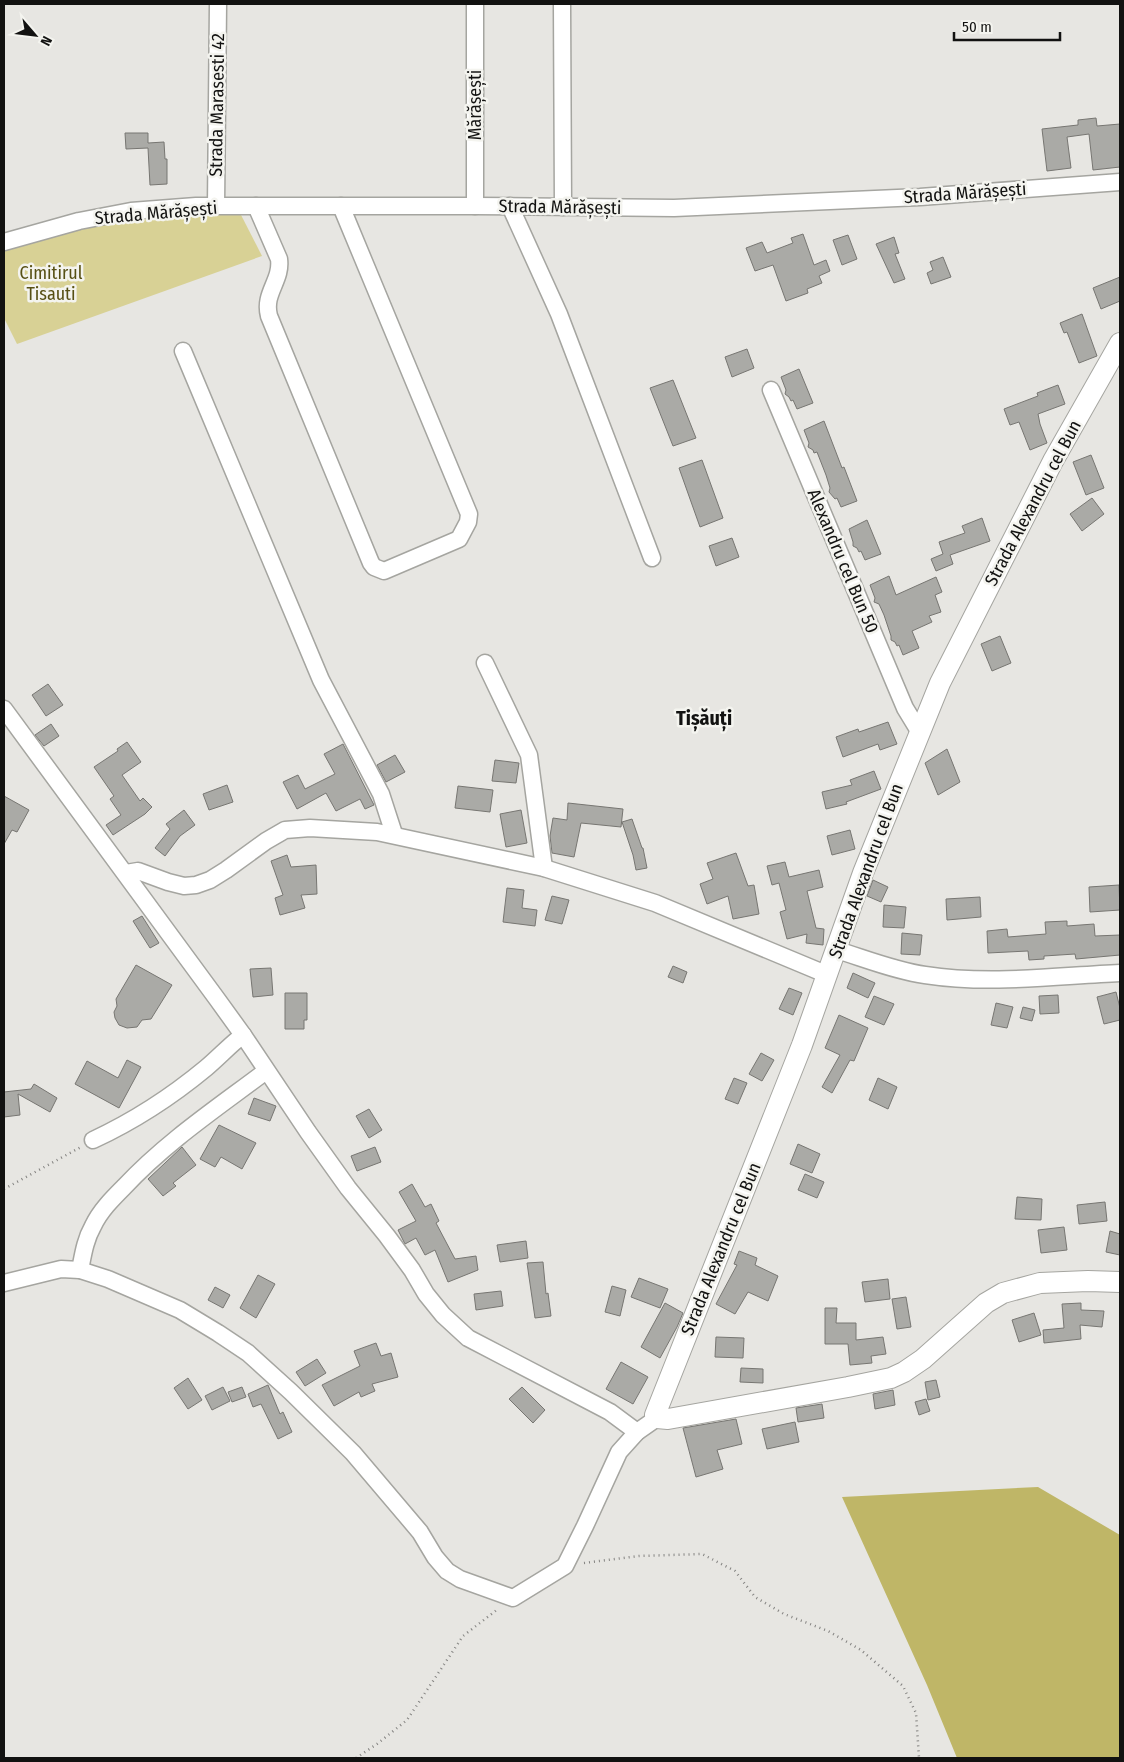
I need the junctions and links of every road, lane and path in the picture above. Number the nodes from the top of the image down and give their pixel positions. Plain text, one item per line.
1 (218, 4) edge
2 (475, 4) edge
3 (562, 4) edge
4 (1120, 182) edge
5 (216, 206) junction
6 (256, 206) junction
7 (341, 206) junction
8 (475, 206) junction
9 (510, 206) junction
10 (562, 207) junction
11 (4, 242) edge
12 (1120, 343) edge
13 (183, 351) dead end
14 (771, 390) dead end
15 (652, 558) dead end
16 (485, 663) dead end
17 (4, 709) edge
18 (919, 731) junction
19 (394, 834) junction
20 (544, 868) junction
21 (126, 873) junction
22 (837, 950) junction
23 (1120, 973) edge
24 (828, 975) junction
25 (243, 1035) junction
26 (266, 1071) junction
27 (93, 1140) joint
28 (4, 1189) edge
29 (80, 1270) junction
30 (1120, 1282) edge
31 (4, 1284) edge
32 (657, 1418) junction
33 (637, 1432) junction
34 (565, 1566) junction
35 (513, 1598) junction
36 (356, 1758) edge
37 (919, 1758) edge

1 - 5 street, Strada Marasesti 42
2 - 8 street, Mărășești
3 - 10 street
4 - 10 street, Strada Mărășești
5 - 6 street, Strada Mărășești
5 - 11 street, Strada Mărășești
6 - 7 street, Strada Mărășești
6 - 7 street
7 - 8 street, Strada Mărășești
8 - 9 street, Strada Mărășești
9 - 10 street, Strada Mărășești
9 - 15 street
12 - 18 street, Strada Alexandru cel Bun
13 - 19 street
14 - 18 street, Alexandru cel Bun 50
16 - 20 street
17 - 21 street
18 - 22 street, Strada Alexandru cel Bun
19 - 20 street
19 - 21 street
20 - 24 street
21 - 25 street
22 - 23 street
22 - 24 street, Strada Alexandru cel Bun
24 - 32 street, Strada Alexandru cel Bun
25 - 26 street
25 - 27 street
26 - 29 street
26 - 33 street
27 - 28 path
29 - 31 street
29 - 35 street
30 - 32 street
32 - 33 street
33 - 34 street
34 - 35 street
34 - 37 path
35 - 36 path

